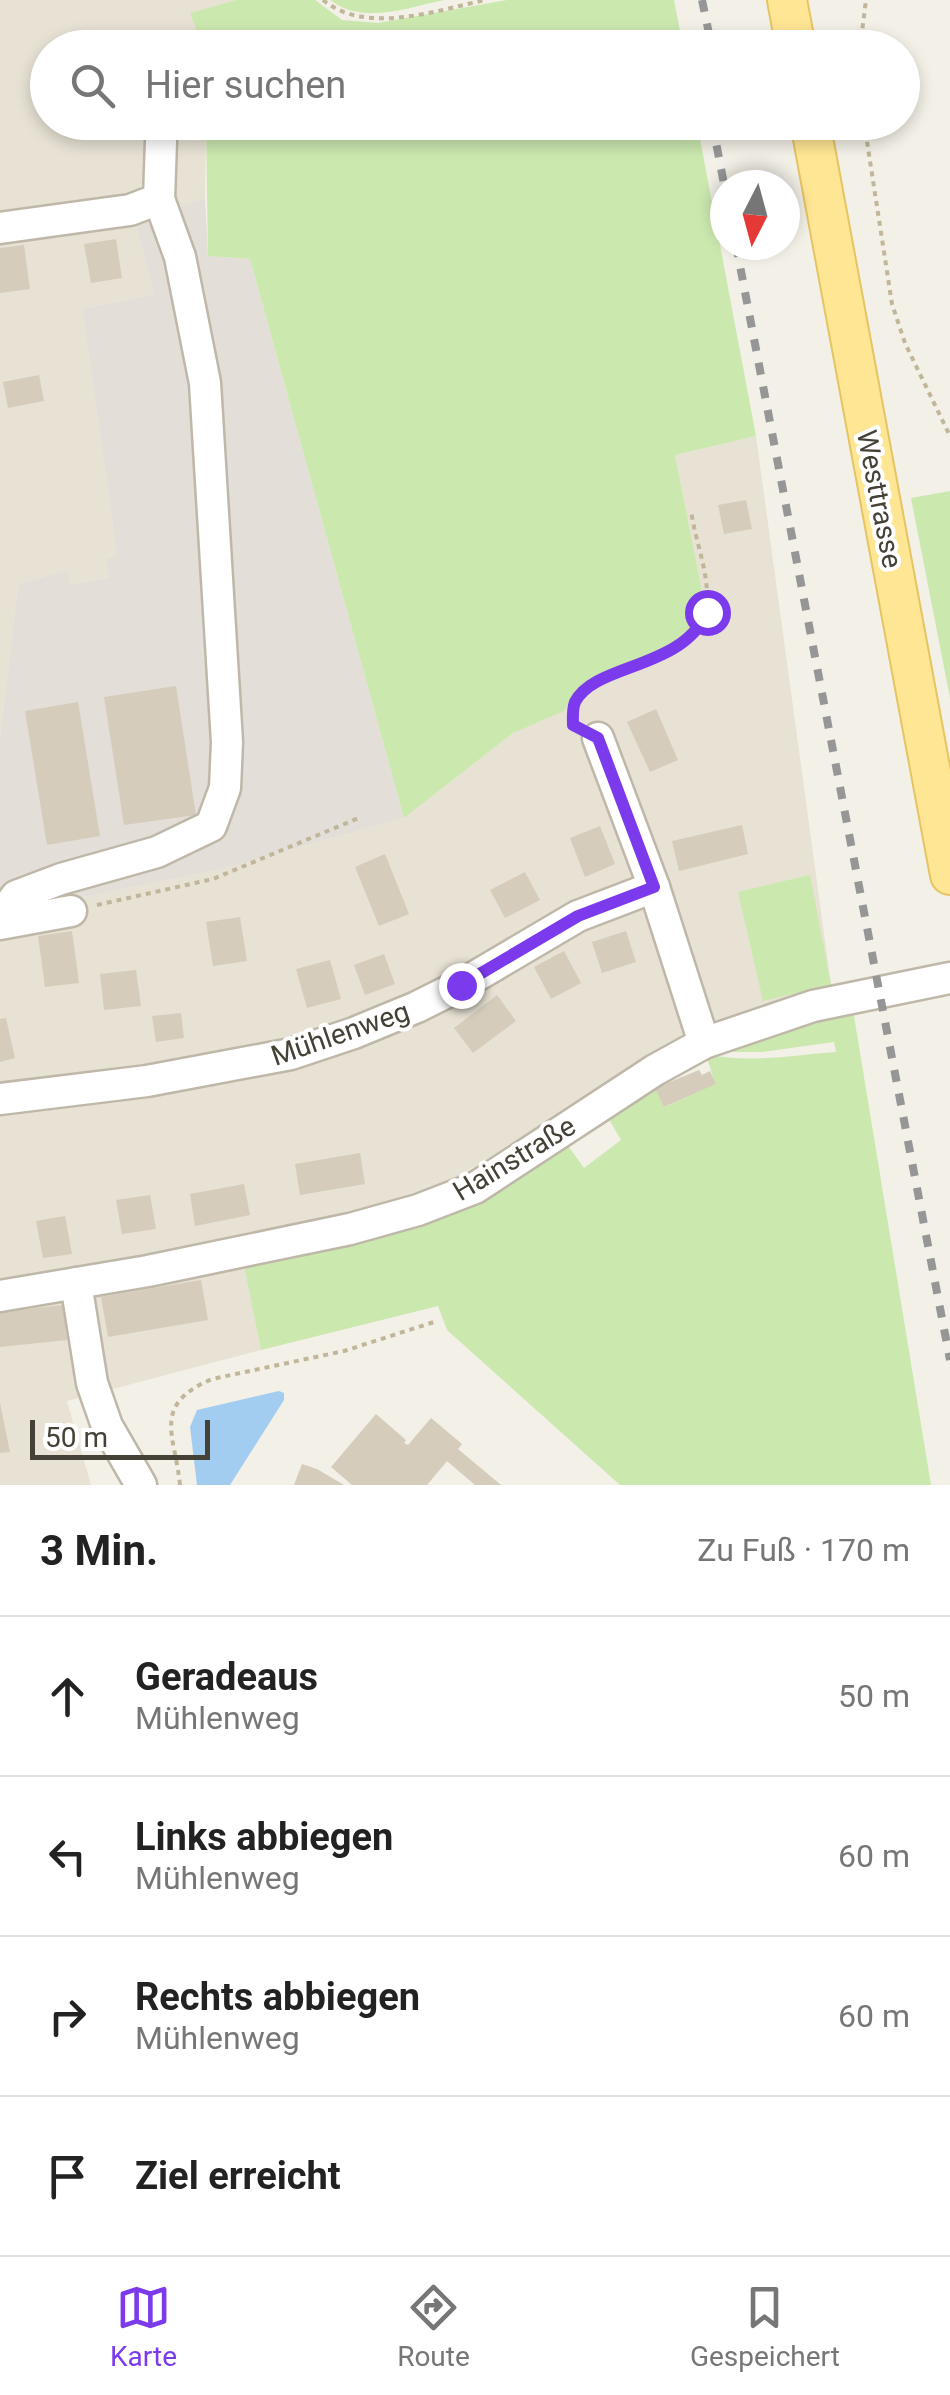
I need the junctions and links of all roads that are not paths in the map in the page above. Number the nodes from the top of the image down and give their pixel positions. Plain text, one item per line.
1 (787, 0) edge
2 (793, 30) edge
3 (813, 140) edge
4 (161, 141) dead end
5 (159, 199) junction
6 (0, 228) edge
7 (598, 738) road end
8 (950, 875) edge
9 (654, 887) junction
10 (71, 911) road end
11 (0, 921) edge
12 (950, 978) edge
13 (704, 1043) junction
14 (0, 1099) edge
15 (76, 1284) junction
16 (0, 1296) edge
17 (141, 1485) edge

1 - 2 main road
3 - 8 main road, Westtrasse
4 - 5 street
5 - 6 street
5 - 11 street
7 - 9 street
9 - 13 street
9 - 14 street, Mühlenweg
10 - 11 street
12 - 13 street, Hainstraße
13 - 15 street, Hainstraße
15 - 16 street, Hainstraße
15 - 17 street

